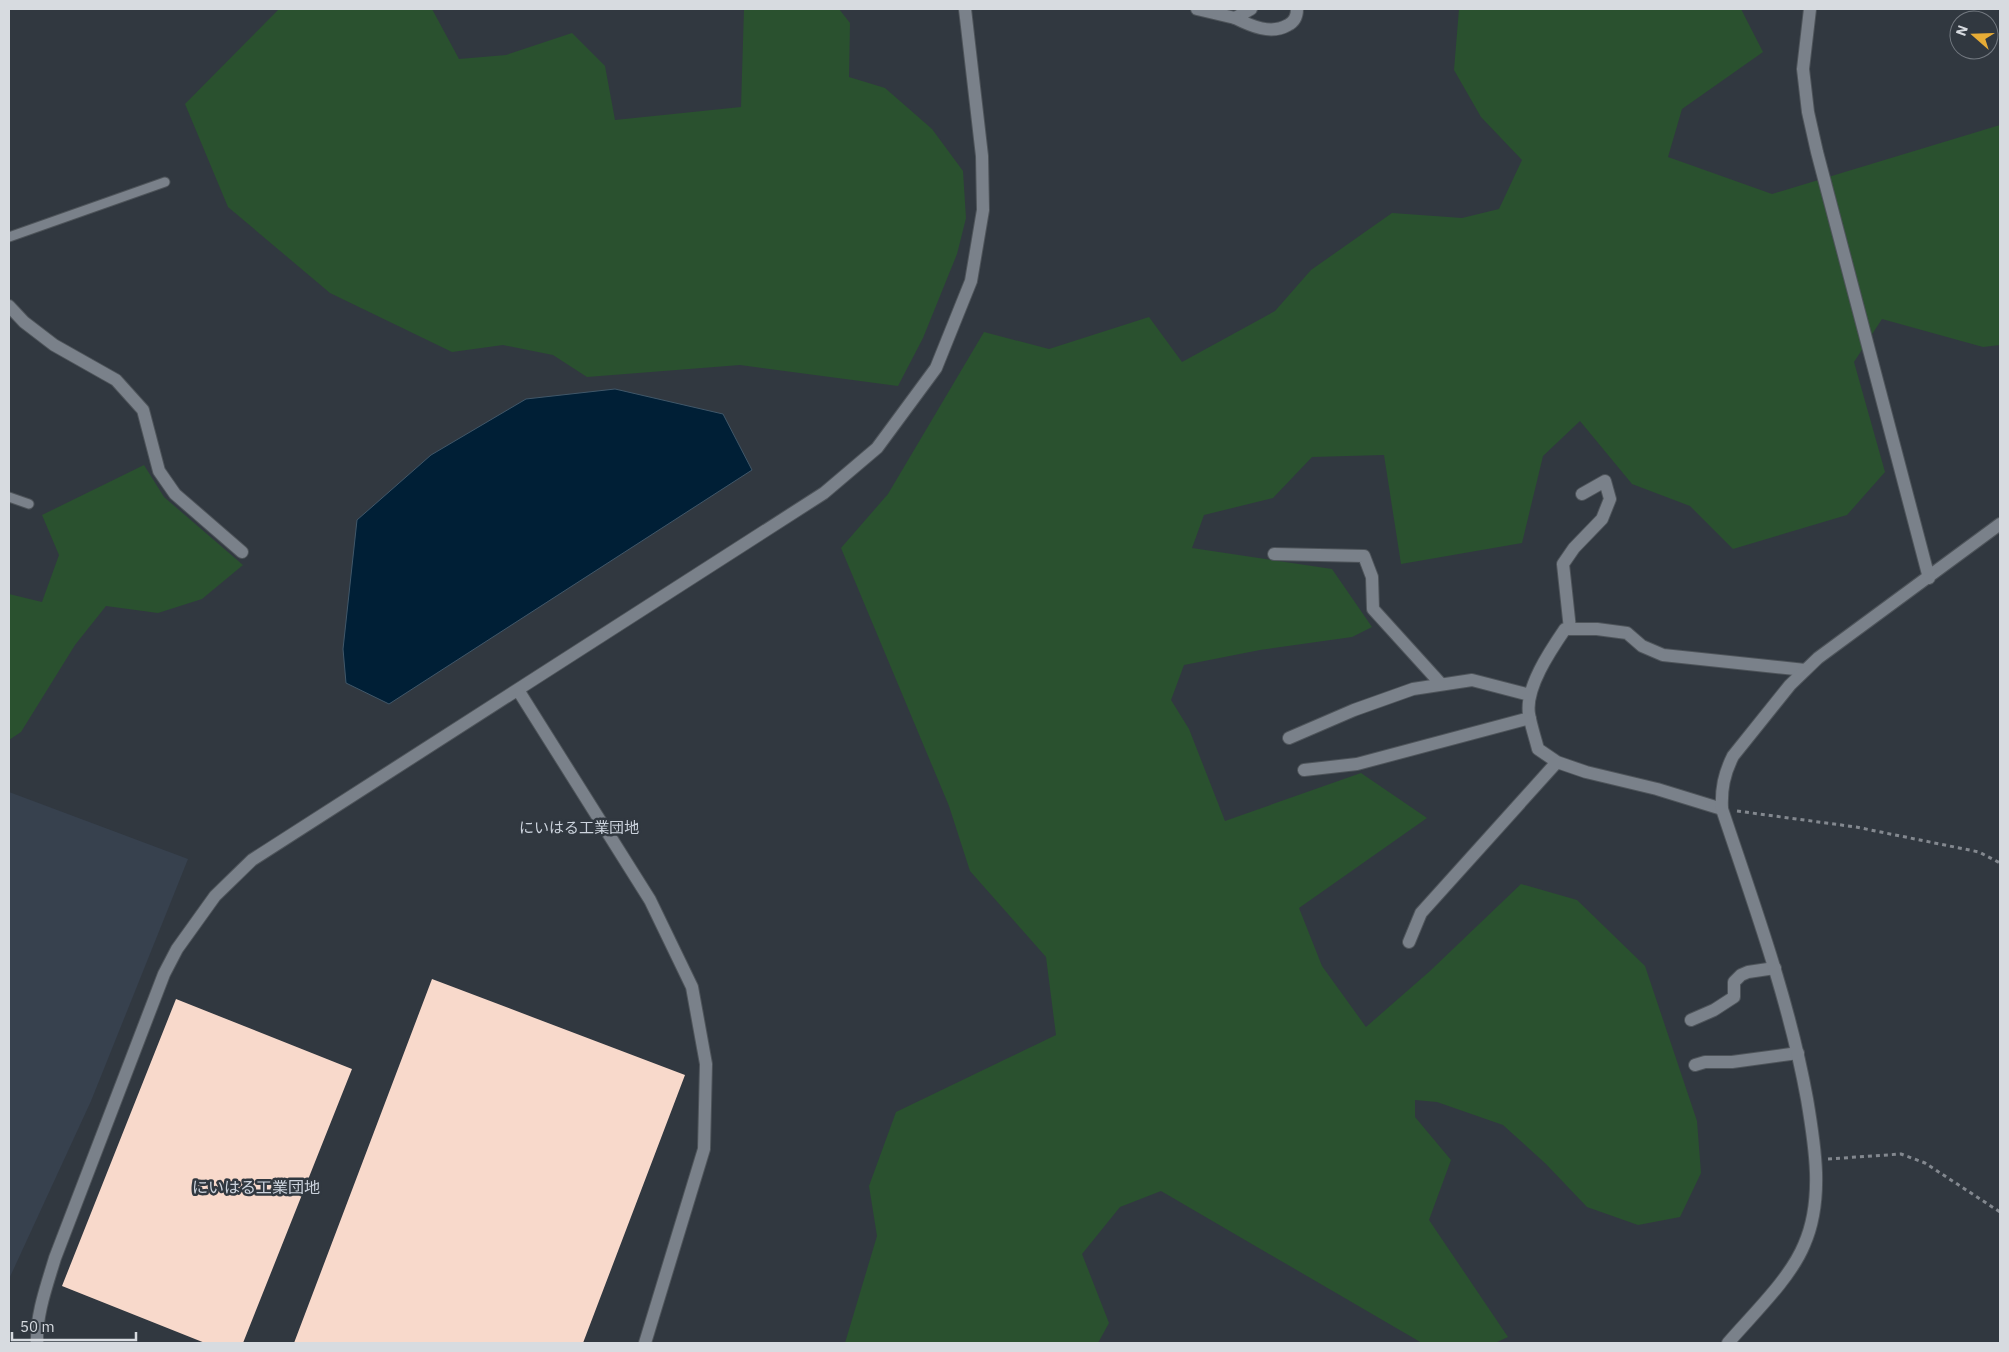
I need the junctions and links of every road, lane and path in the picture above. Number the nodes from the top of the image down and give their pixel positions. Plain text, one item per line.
1 (965, 9) edge
2 (1197, 9) edge
3 (1250, 9) edge
4 (1297, 9) edge
5 (1810, 9) edge
6 (1235, 18) junction
7 (165, 182) dead end
8 (9, 237) edge
9 (9, 306) edge
10 (1582, 494) dead end
11 (9, 497) edge
12 (29, 504) dead end
13 (2000, 524) edge
14 (242, 552) dead end
15 (1274, 554) dead end
16 (1929, 578) junction
17 (1570, 630) junction
18 (1804, 670) junction
19 (1441, 684) junction
20 (518, 690) junction
21 (1530, 695) junction
22 (1530, 718) junction
23 (1289, 738) dead end
24 (1557, 762) junction
25 (1304, 770) dead end
26 (1722, 809) junction
27 (2000, 864) edge
28 (1409, 942) dead end
29 (1775, 968) junction
30 (1691, 1020) dead end
31 (1798, 1054) junction
32 (1695, 1065) dead end
33 (1815, 1160) junction
34 (2000, 1212) edge
35 (37, 1343) edge
36 (645, 1343) edge
37 (1728, 1343) edge

1 - 20 street
2 - 6 street
3 - 6 street
4 - 6 street
5 - 16 street
7 - 8 lane
9 - 14 street
10 - 17 street
11 - 12 lane
13 - 16 street
15 - 19 street
16 - 18 street
17 - 18 street
17 - 21 street
18 - 26 street
19 - 21 street
19 - 23 street
20 - 35 street
20 - 36 street
21 - 22 street
22 - 24 street
22 - 25 street
24 - 26 street
24 - 28 street
26 - 27 path
26 - 29 street
29 - 30 street
29 - 31 street
31 - 32 street
31 - 33 street
33 - 34 path
33 - 37 street

